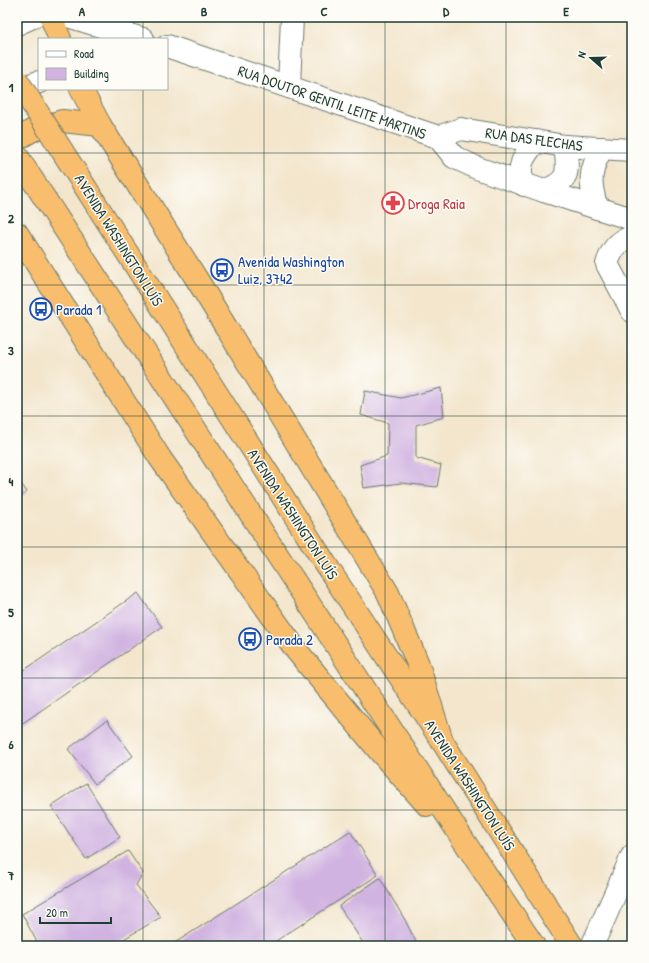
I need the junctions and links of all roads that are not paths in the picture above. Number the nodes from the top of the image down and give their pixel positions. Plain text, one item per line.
1 (33, 17) edge
2 (51, 17) edge
3 (71, 17) edge
4 (292, 17) edge
5 (17, 24) edge
6 (60, 38) edge
7 (141, 38) edge
8 (172, 50) edge
9 (17, 80) edge
10 (38, 82) edge
11 (288, 87) junction
12 (17, 89) edge
13 (82, 90) edge
14 (100, 125) junction
15 (438, 137) junction
16 (17, 139) edge
17 (536, 141) junction
18 (565, 146) junction
19 (602, 148) junction
20 (632, 150) edge
21 (17, 156) edge
22 (534, 188) junction
23 (597, 208) junction
24 (632, 219) edge
25 (17, 233) edge
26 (632, 238) edge
27 (632, 311) edge
28 (442, 741) junction
29 (632, 856) edge
30 (477, 861) junction
31 (534, 946) edge
32 (572, 946) edge
33 (592, 946) edge

1 - 5 street
2 - 6 highway
3 - 7 street
4 - 11 street
8 - 11 street, RUA DOUTOR GENTIL LEITE MARTINS
9 - 28 highway, AVENIDA WASHINGTON LUÍS, bridge
10 - 12 street
11 - 15 street, RUA DOUTOR GENTIL LEITE MARTINS
13 - 14 highway
14 - 16 highway
14 - 28 highway
15 - 17 street, RUA DAS FLECHAS
15 - 22 street, RUA DOUTOR GENTIL LEITE MARTINS
17 - 18 street, RUA DAS FLECHAS
17 - 22 street
18 - 19 street, RUA DAS FLECHAS
18 - 22 street
19 - 20 street, RUA DAS FLECHAS
19 - 23 street
21 - 30 highway
22 - 23 street, RUA DOUTOR GENTIL LEITE MARTINS
23 - 24 street, RUA DOUTOR GENTIL LEITE MARTINS
25 - 30 highway
26 - 27 street
28 - 32 highway, AVENIDA WASHINGTON LUÍS
29 - 33 street
30 - 31 highway

